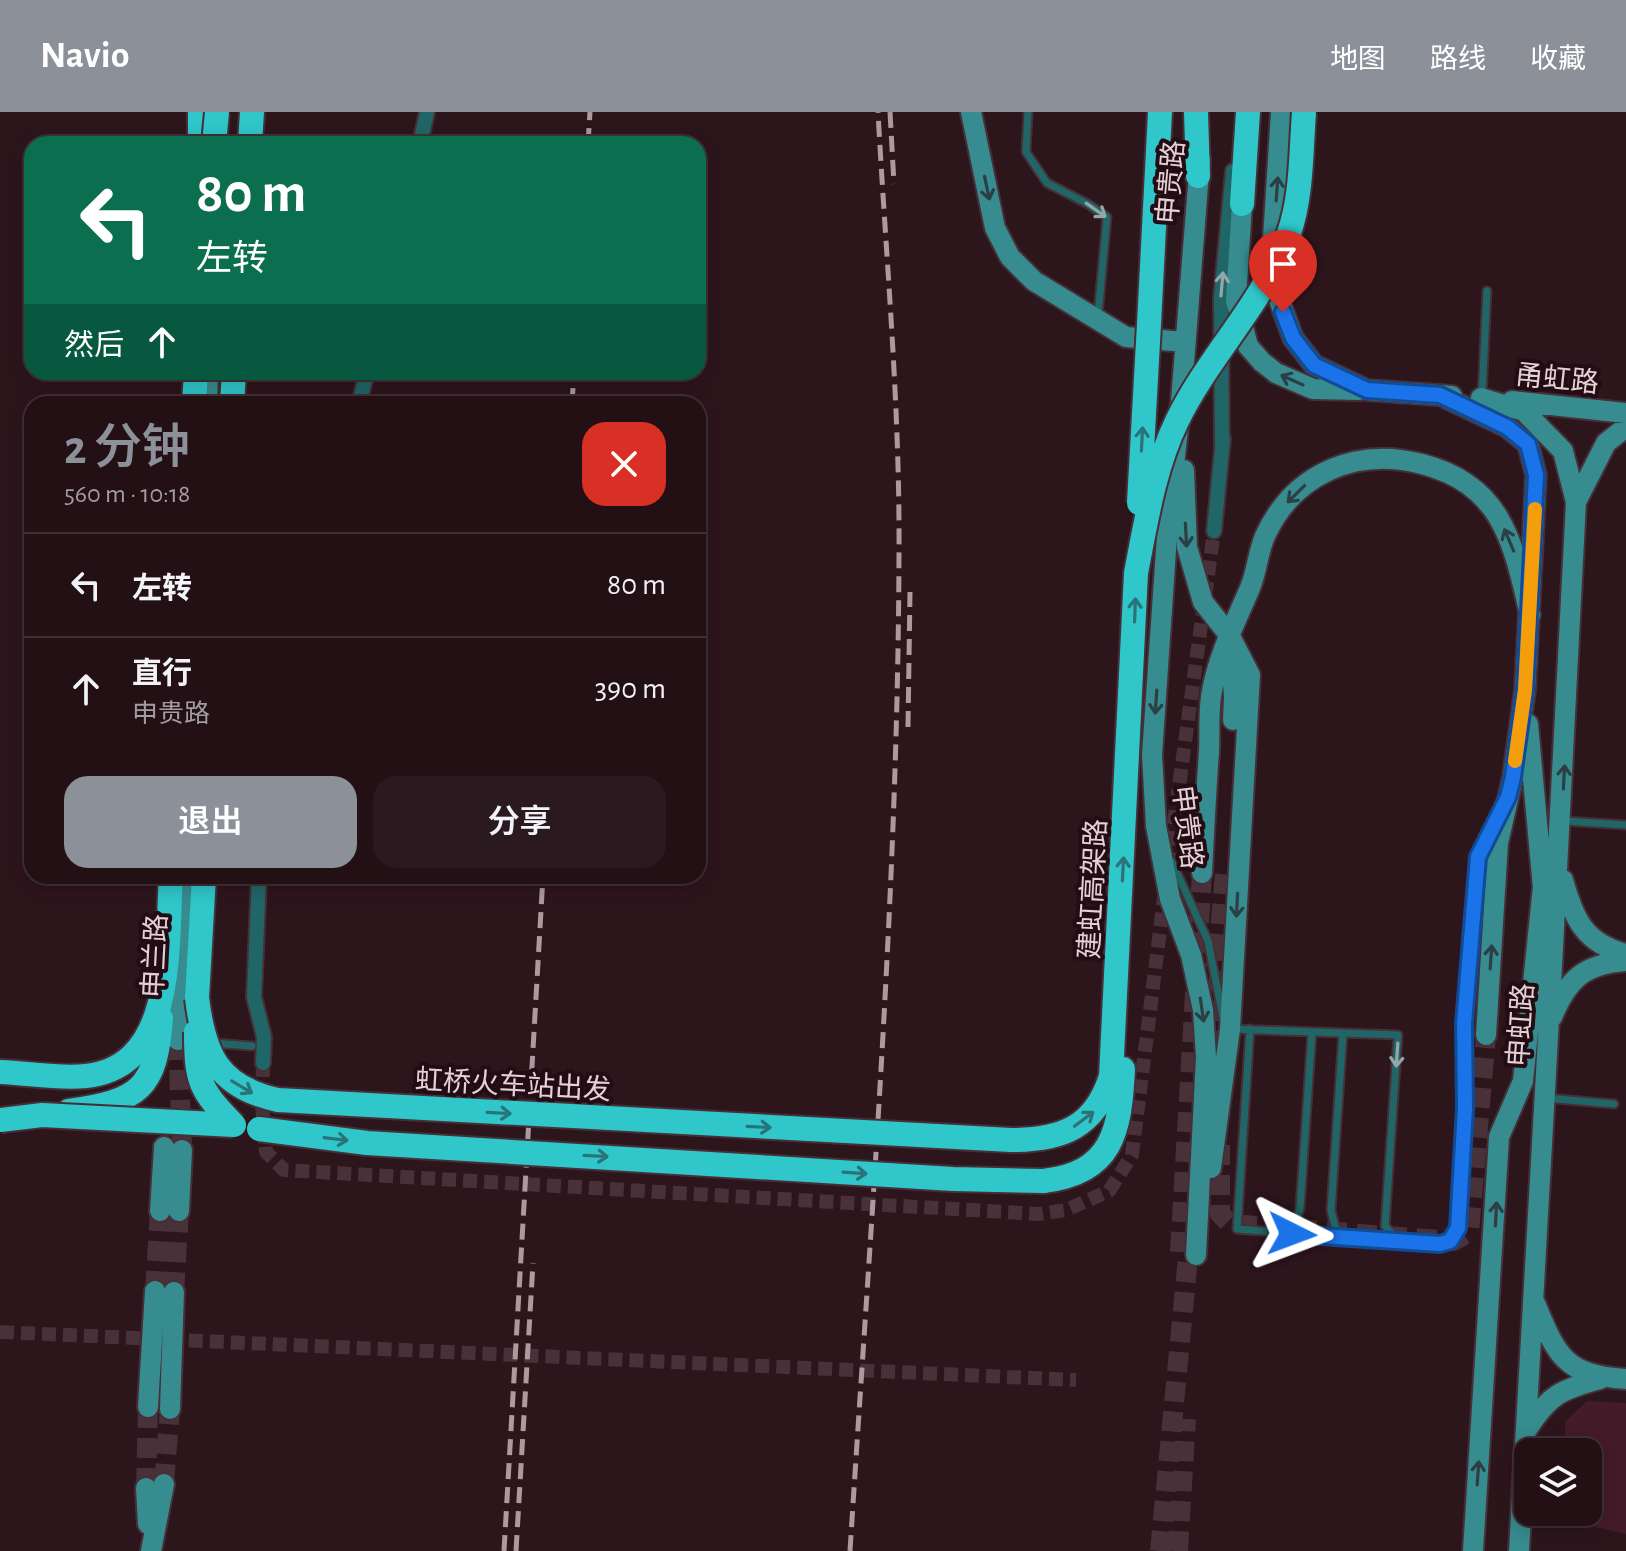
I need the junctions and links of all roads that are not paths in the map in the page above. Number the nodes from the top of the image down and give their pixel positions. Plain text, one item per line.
1 (200, 112) edge
2 (217, 112) edge
3 (252, 112) edge
4 (427, 112) edge
5 (971, 112) edge
6 (1028, 112) edge
7 (1158, 112) edge
8 (1196, 112) edge
9 (1204, 112) edge
10 (1238, 112) edge
11 (1248, 112) edge
12 (1281, 112) edge
13 (1304, 112) edge
14 (200, 136) edge
15 (216, 136) edge
16 (250, 136) edge
17 (422, 136) edge
18 (1198, 176) junction
19 (1242, 204) joint
20 (1487, 291) dead end
21 (1236, 300) junction
22 (1098, 321) junction
23 (1185, 342) junction
24 (1367, 390) junction
25 (1440, 395) junction
26 (1481, 398) junction
27 (1181, 401) junction
28 (1626, 413) edge
29 (1626, 427) edge
30 (1222, 446) junction
31 (1576, 502) junction
32 (1214, 531) tunnel mouth
33 (1136, 573) junction
34 (1530, 615) junction
35 (1230, 636) junction
36 (1525, 690) junction
37 (1508, 797) junction
38 (1562, 821) junction
39 (1626, 825) edge
40 (1156, 826) junction
41 (1559, 870) junction
42 (1202, 873) tunnel mouth
43 (1225, 874) tunnel mouth
44 (170, 884) edge
45 (187, 884) edge
46 (204, 884) edge
47 (259, 884) edge
48 (1543, 886) junction
49 (1626, 954) edge
50 (1626, 961) edge
51 (1552, 966) junction
52 (163, 994) junction
53 (197, 998) junction
54 (1115, 1021) junction
55 (1548, 1028) junction
56 (1240, 1029) junction
57 (1312, 1032) junction
58 (1343, 1033) junction
59 (1486, 1035) tunnel mouth
60 (178, 1040) joint
61 (252, 1046) dead end
62 (263, 1063) tunnel mouth
63 (0, 1072) edge
64 (1544, 1098) junction
65 (1614, 1104) dead end
66 (42, 1115) junction
67 (0, 1120) edge
68 (234, 1125) junction
69 (1011, 1140) joint
70 (173, 1148) tunnel mouth
71 (170, 1211) tunnel mouth
72 (1292, 1234) junction
73 (1346, 1237) junction
74 (1398, 1240) junction
75 (1533, 1299) junction
76 (1604, 1378) junction
77 (1626, 1379) edge
78 (148, 1407) tunnel mouth
79 (170, 1409) tunnel mouth
80 (1526, 1432) junction
81 (155, 1486) tunnel mouth
82 (150, 1551) edge
83 (1473, 1551) edge
84 (1519, 1551) edge

1 - 14 highway
2 - 15 highway, bridge
3 - 16 highway
4 - 17 street
5 -> 22 main road
6 -> 22 lane
33 -> 7 highway, bridge
8 - 18 highway
9 - 18 main road, 申贵路
30 -> 10 street
11 - 19 highway
24 -> 12 main road
13 - 33 highway, bridge
18 - 23 main road, 申贵路
19 - 21 main road
20 - 26 lane
24 -> 21 main road
21 - 30 street
22 - 23 main road
23 - 27 main road, 申贵路
24 - 25 main road
25 - 26 main road
25 - 34 main road
26 - 28 main road, 甬虹路
26 - 31 main road, 申虹路
27 -> 35 main road, 申贵路
27 -> 40 main road, 申贵路
29 - 31 main road, 申虹路
30 - 32 street
38 -> 31 main road, 申虹路
54 -> 33 highway, 建虹高架路
34 -> 35 main road
34 - 36 main road
35 - 42 main road, 申贵路
35 - 43 main road
35 -> 56 main road
36 - 37 main road
36 - 48 main road
59 -> 37 main road
37 - 74 lane
38 - 39 lane
38 - 41 main road, 申虹路
40 - 56 lane
40 -> 56 main road, 申贵路
41 - 49 main road
41 - 51 main road, 申虹路
44 - 52 highway
45 - 60 main road, 申兰路
46 - 53 highway, 虹桥火车站出发
47 - 62 street
48 - 51 main road
83 -> 48 main road
50 - 55 main road
51 - 55 main road, 申虹路
52 - 63 highway
52 - 66 highway, bridge
53 - 68 highway, bridge
53 -> 69 highway, 虹桥火车站出发, bridge
68 -> 54 highway, bridge
69 -> 54 highway, 建虹高架路
55 - 64 main road, 申虹路
56 - 57 lane
56 - 72 lane
57 - 58 lane
57 - 72 lane
58 - 73 lane
58 -> 74 lane
60 - 61 lane
64 - 65 lane
64 - 75 main road, 申虹路
66 - 67 highway, bridge
66 - 68 highway, bridge
70 - 71 main road
72 - 73 lane
73 - 74 lane
75 - 76 main road
75 - 80 main road, 申虹路
76 - 77 main road
76 - 80 main road
78 - 79 main road
80 - 84 main road, 申虹路
81 - 82 main road

